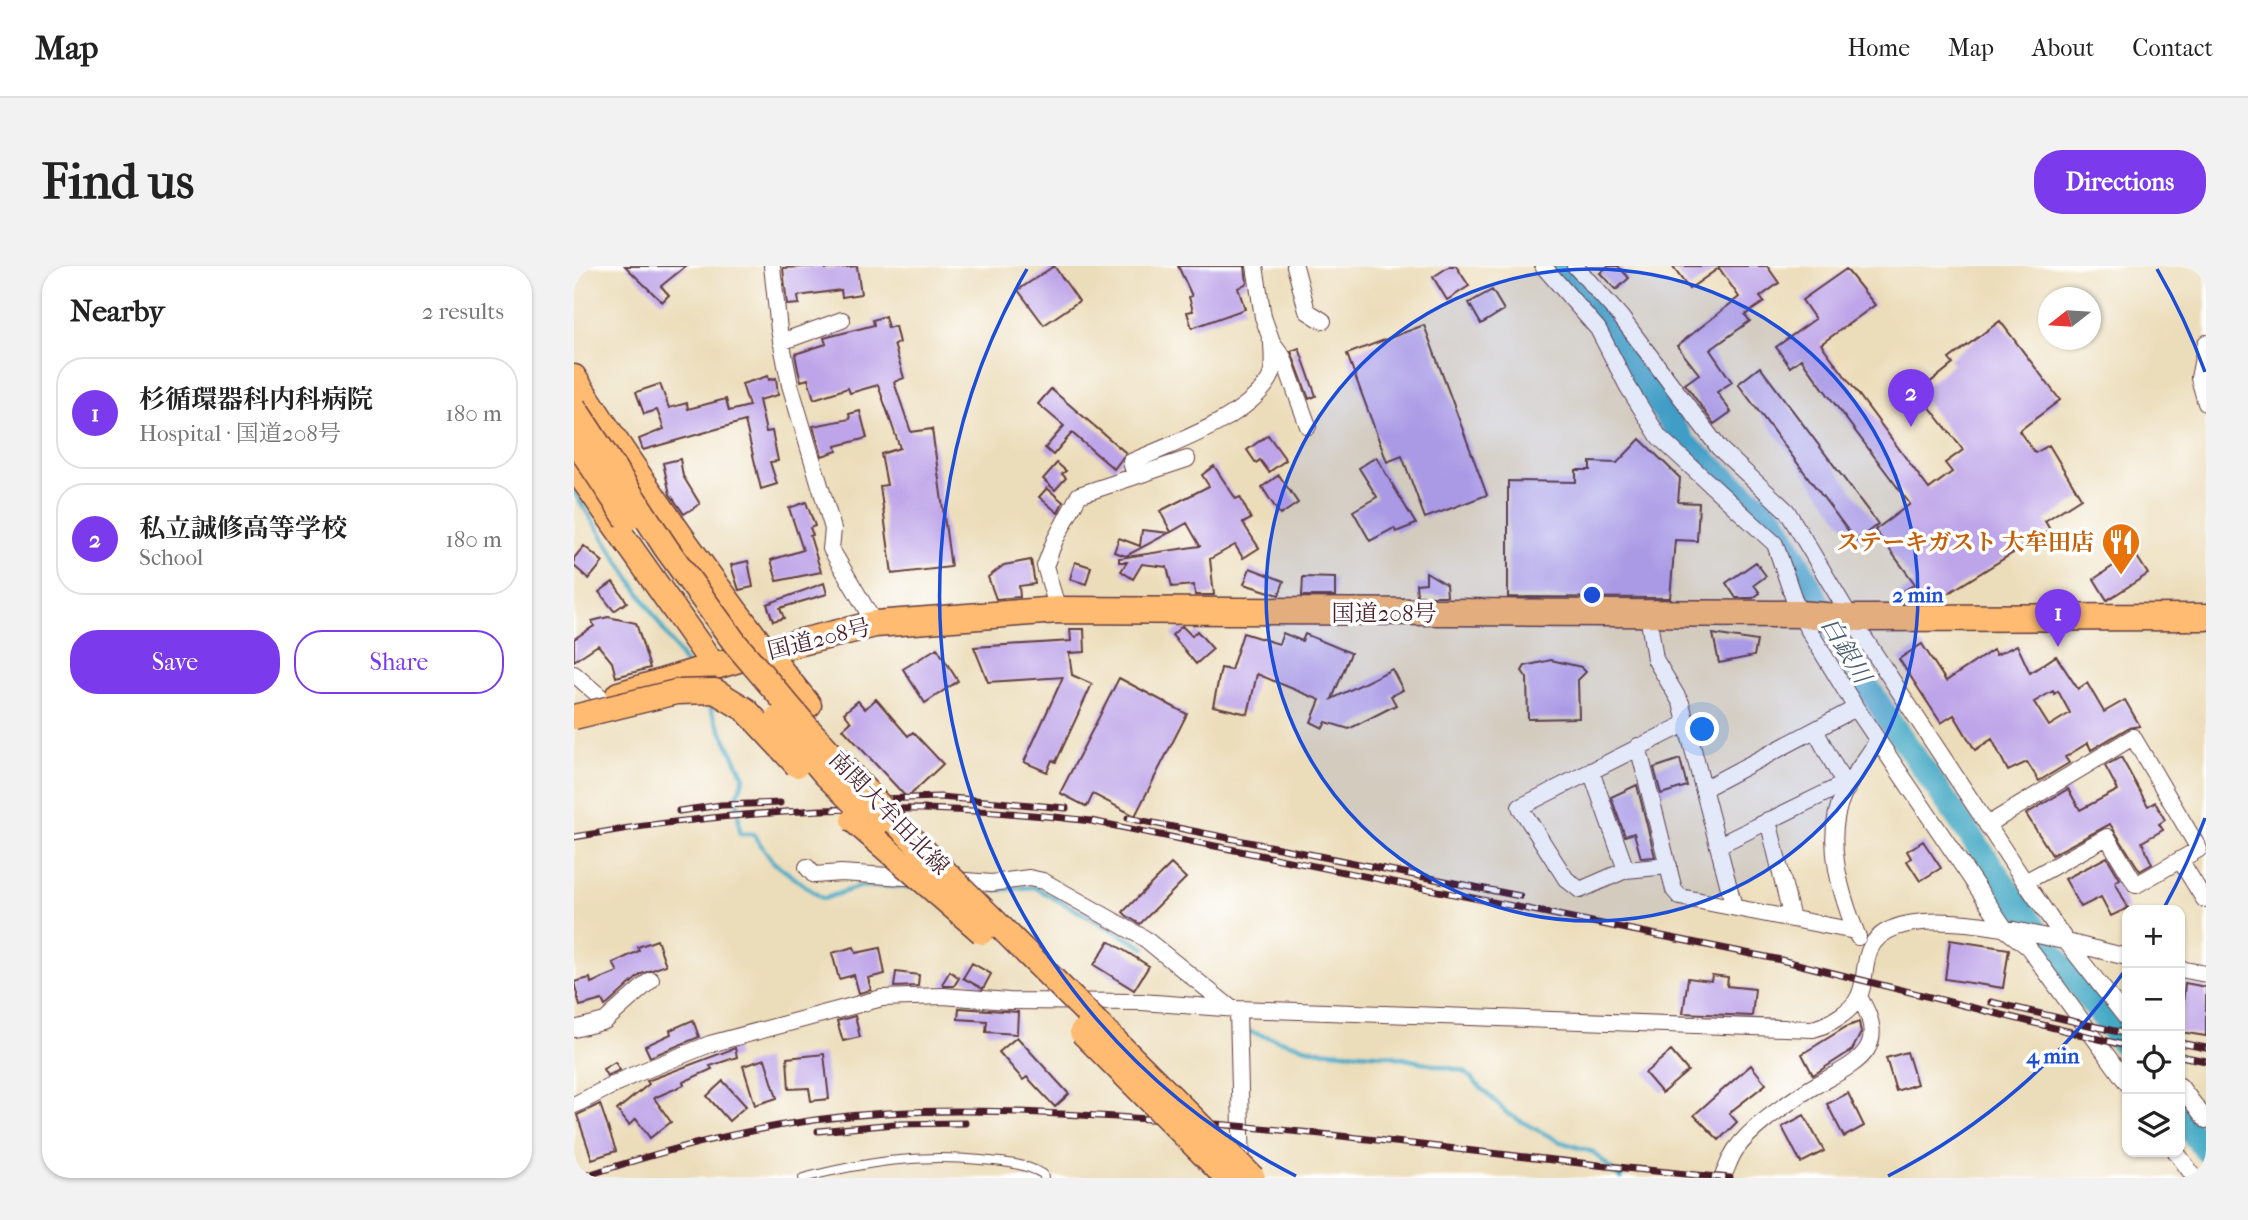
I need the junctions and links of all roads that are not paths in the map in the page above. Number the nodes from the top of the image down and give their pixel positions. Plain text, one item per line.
1 (772, 266) edge
2 (1255, 266) edge
3 (1295, 266) edge
4 (1543, 266) edge
5 (1575, 266) edge
6 (842, 320) dead end
7 (1324, 321) dead end
8 (781, 342) junction
9 (1272, 342) junction
10 (2206, 343) edge
11 (574, 377) edge
12 (2206, 403) edge
13 (574, 407) edge
14 (1308, 426) dead end
15 (574, 439) edge
16 (1187, 458) dead end
17 (574, 467) edge
18 (1135, 475) junction
19 (1058, 610) junction
20 (1648, 614) junction
21 (1798, 614) junction
22 (2206, 617) edge
23 (1851, 618) junction
24 (875, 624) junction
25 (765, 651) junction
26 (714, 666) junction
27 (574, 674) edge
28 (603, 699) junction
29 (574, 708) edge
30 (1857, 708) junction
31 (574, 717) edge
32 (1687, 723) junction
33 (1815, 730) junction
34 (1878, 740) junction
35 (1638, 746) junction
36 (1591, 771) junction
37 (1846, 787) junction
38 (1705, 788) junction
39 (1768, 820) junction
40 (1987, 825) junction
41 (1719, 845) junction
42 (2180, 860) junction
43 (1669, 866) junction
44 (807, 867) dead end
45 (1626, 870) junction
46 (2025, 882) junction
47 (2204, 899) dead end
48 (1734, 907) junction
49 (1792, 919) junction
50 (1855, 931) junction
51 (982, 932) junction
52 (2012, 932) junction
53 (2063, 943) junction
54 (1870, 947) junction
55 (2122, 956) edge
56 (2185, 970) edge
57 (1044, 971) junction
58 (2206, 974) edge
59 (651, 980) dead end
60 (1859, 997) junction
61 (1235, 1009) junction
62 (2122, 1013) edge
63 (574, 1029) edge
64 (2122, 1076) edge
65 (2185, 1093) edge
66 (574, 1105) edge
67 (2206, 1120) edge
68 (2180, 1157) edge
69 (803, 1178) edge
70 (1044, 1178) edge
71 (1227, 1178) edge
72 (1242, 1178) edge
73 (1253, 1178) edge
74 (1722, 1178) edge
75 (2195, 1178) edge

1 - 8 street
2 - 9 street
3 - 7 street
4 - 21 street
5 - 23 street
6 - 8 street
8 - 24 street
9 - 14 street
9 - 18 street
10 - 12 street
11 - 25 main road
13 - 57 main road, 南関大牟田北線, bridge
15 - 51 main road, 南関大牟田北線, bridge
16 - 18 street
17 - 26 main road
18 - 19 street
19 - 20 highway, 国道208号
19 - 24 highway, 国道208号
20 - 21 highway, 国道208号
20 - 32 street
21 - 23 highway, 国道208号
21 - 30 street
22 - 23 highway, 国道208号
23 - 40 street
24 - 25 highway, 国道208号
25 - 26 highway, 国道208号
25 - 57 main road, bridge
26 - 28 highway, 国道208号
27 - 28 street
28 - 29 highway, 国道208号
30 - 33 street
30 - 34 street
31 - 51 main road, bridge
32 - 35 street
32 - 38 street
33 - 37 street
33 - 38 street
34 - 37 street
34 - 52 street
35 - 36 street
35 - 43 street
36 - 45 street
36 - 45 street
37 - 39 street
37 - 50 street
38 - 41 street
39 - 41 street
39 - 49 street
40 - 42 street
40 - 46 street
41 - 48 street
42 - 46 street
42 - 47 street
43 - 45 street
43 - 48 street
44 - 61 street
46 - 53 street
48 - 49 street
49 - 50 street
50 - 54 street
51 - 71 main road, 南関大牟田北線, bridge
52 - 53 street
52 - 54 street
52 - 64 street
53 - 55 street
53 - 62 street
54 - 60 street
56 - 58 street
57 - 73 main road, 南関大牟田北線, bridge
59 - 63 street
60 - 61 street
60 - 74 street
61 - 66 street
61 - 72 street
65 - 67 street
68 - 75 street
69 - 70 lane

